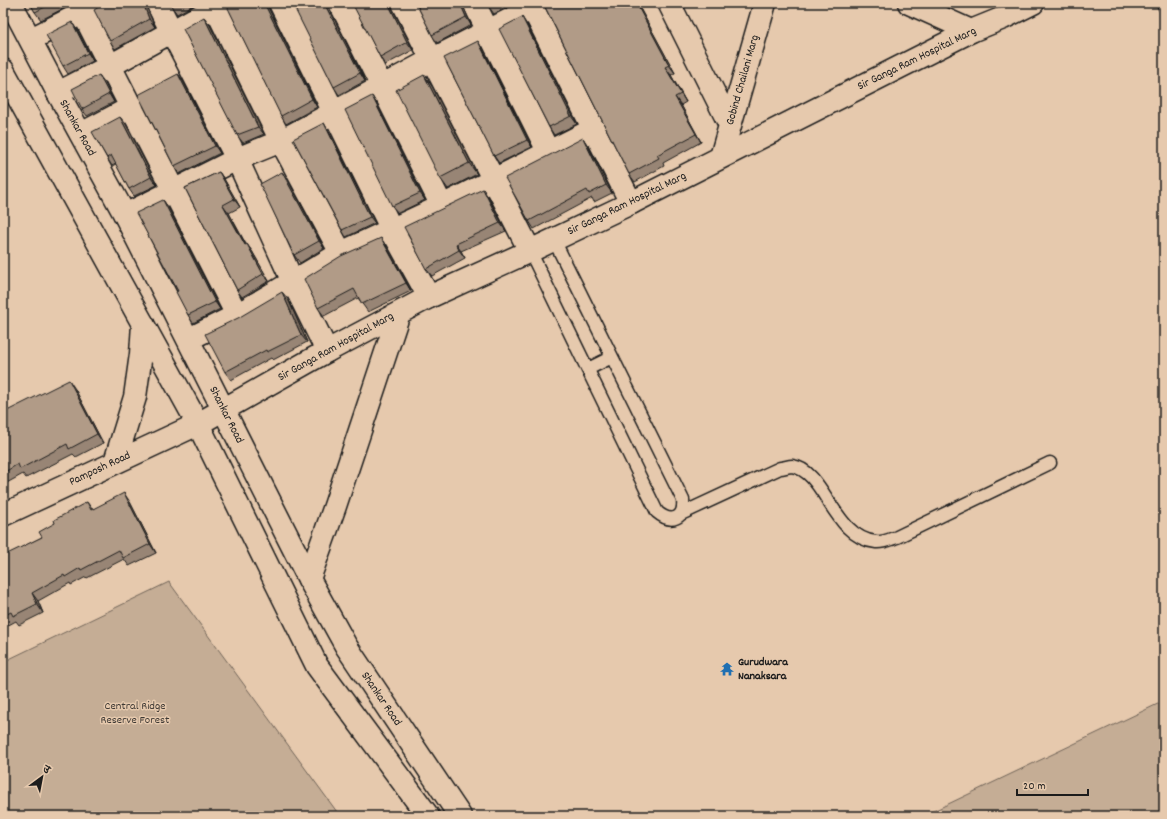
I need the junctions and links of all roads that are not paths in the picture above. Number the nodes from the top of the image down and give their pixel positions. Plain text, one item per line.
1 (11, 3) edge
2 (102, 3) edge
3 (157, 3) edge
4 (280, 3) edge
5 (340, 3) edge
6 (403, 3) edge
7 (474, 3) edge
8 (669, 3) edge
9 (765, 3) edge
10 (909, 3) edge
11 (219, 5) edge
12 (1026, 5) edge
13 (532, 6) edge
14 (83, 13) junction
15 (171, 31) junction
16 (488, 31) junction
17 (971, 31) junction
18 (31, 39) junction
19 (431, 60) junction
20 (110, 66) junction
21 (3, 70) edge
22 (381, 87) junction
23 (58, 93) junction
24 (132, 107) junction
25 (334, 111) junction
26 (730, 125) junction
27 (594, 129) junction
28 (80, 134) junction
29 (281, 141) junction
30 (549, 153) junction
31 (721, 157) junction
32 (237, 159) junction
33 (494, 179) junction
34 (173, 191) junction
35 (631, 203) junction
36 (442, 206) junction
37 (125, 215) junction
38 (392, 230) junction
39 (554, 240) junction
40 (530, 252) junction
41 (341, 253) junction
42 (293, 282) junction
43 (429, 296) junction
44 (399, 313) junction
45 (237, 315) junction
46 (143, 324) junction
47 (189, 339) junction
48 (327, 351) junction
49 (612, 358) junction
50 (588, 370) junction
51 (224, 410) junction
52 (198, 424) junction
53 (115, 462) junction
54 (1050, 463) dead end
55 (3, 514) edge
56 (681, 514) junction
57 (309, 579) junction
58 (428, 816) edge
59 (460, 816) edge

1 - 18 street, Shankar Road
2 - 14 street
3 - 15 street
4 - 25 street
5 - 22 street
6 - 19 street
7 - 16 street
8 - 26 street
9 - 26 street, Gobind Chailani Marg
10 - 17 street
11 - 15 street
11 - 29 street
12 - 17 street, Sir Ganga Ram Hospital Marg
13 - 16 street
13 - 27 street
14 - 18 street
14 - 20 street
15 - 20 street
15 - 32 street
16 - 19 street
16 - 30 street
17 - 31 street, Sir Ganga Ram Hospital Marg
18 - 23 street, Shankar Road
19 - 22 street
19 - 33 street
20 - 23 street
20 - 24 street
21 - 46 street
22 - 25 street
22 - 36 street
23 - 28 street, Shankar Road
24 - 28 street
24 - 34 street
25 - 29 street
25 - 38 street
26 - 31 street, Gobind Chailani Marg
27 - 30 street
27 - 35 street
28 - 37 street, Shankar Road
29 - 32 street
29 - 41 street
30 - 33 street
31 - 35 street, Sir Ganga Ram Hospital Marg
32 - 34 street
32 - 42 street
33 - 36 street
33 - 40 street
34 - 37 street
34 - 45 street
35 - 39 street, Sir Ganga Ram Hospital Marg
36 - 38 street
37 - 47 street, Shankar Road
38 - 41 street
38 - 43 street
39 - 40 street, Sir Ganga Ram Hospital Marg
39 - 49 lane
40 - 43 street, Sir Ganga Ram Hospital Marg
40 - 50 lane
41 - 42 street
42 - 45 street
42 - 48 street
43 - 44 street, Sir Ganga Ram Hospital Marg
44 - 48 street, Sir Ganga Ram Hospital Marg
44 - 57 street
45 - 47 street
46 - 52 street
46 - 53 street
47 - 51 street, Shankar Road
48 - 51 street, Sir Ganga Ram Hospital Marg
49 - 50 lane
49 - 56 lane
50 - 56 lane
51 - 52 street, Sir Ganga Ram Hospital Marg
51 - 57 street, Shankar Road
52 - 53 street, Pamposh Road
52 - 58 street
53 - 55 street, Pamposh Road
54 - 56 lane
57 - 59 street, Shankar Road

